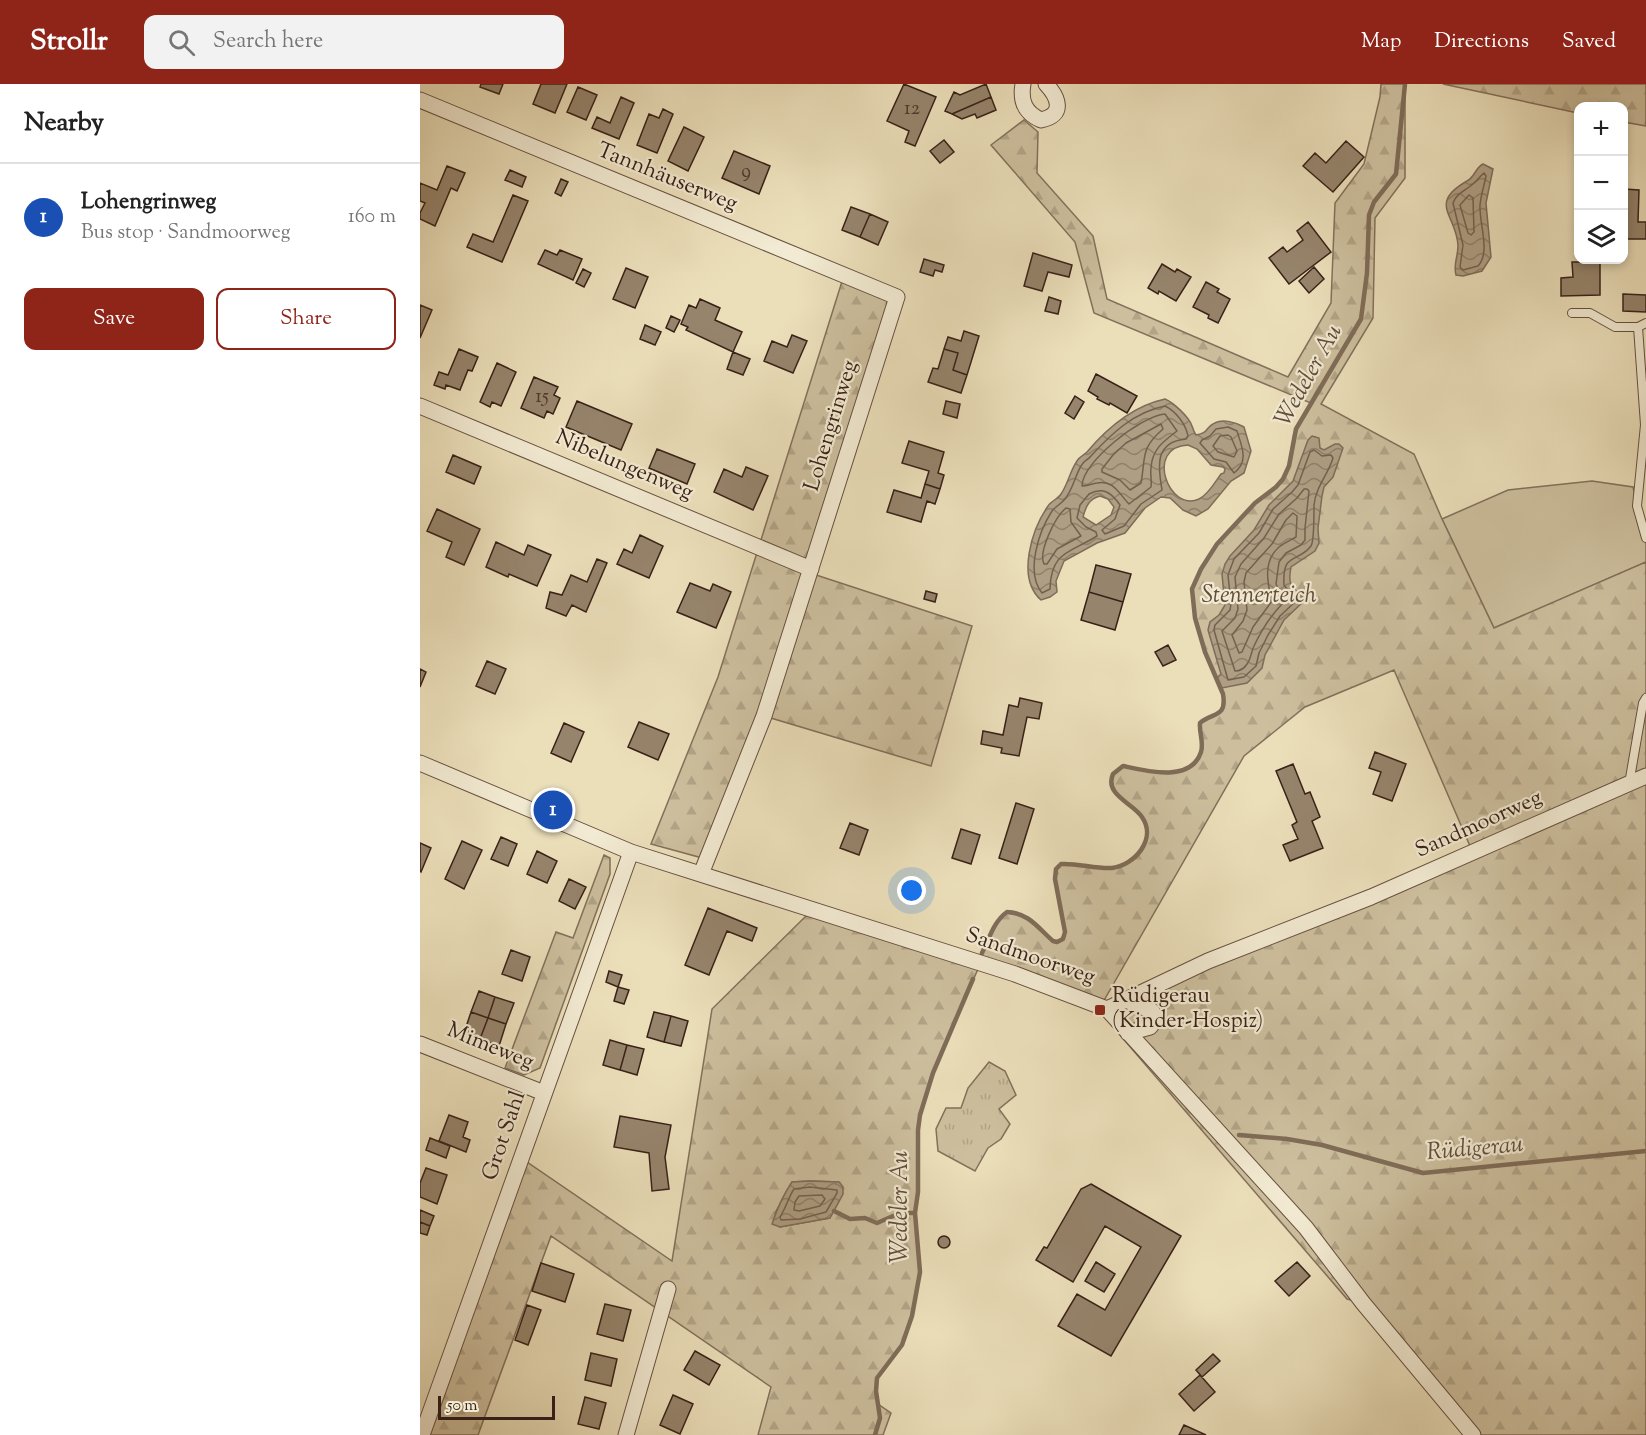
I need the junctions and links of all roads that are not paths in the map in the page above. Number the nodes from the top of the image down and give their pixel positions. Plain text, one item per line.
1 (1023, 84) edge
2 (1046, 84) edge
3 (420, 100) edge
4 (897, 297) joint
5 (1572, 313) dead end
6 (1642, 325) edge
7 (420, 406) edge
8 (1646, 538) edge
9 (812, 569) junction
10 (1646, 698) edge
11 (420, 763) edge
12 (1646, 776) edge
13 (1629, 784) junction
14 (631, 852) junction
15 (700, 874) junction
16 (1126, 1000) junction
17 (1107, 1009) junction
18 (1128, 1033) junction
19 (420, 1044) edge
20 (544, 1092) junction
21 (668, 1289) dead end
22 (422, 1435) edge
23 (626, 1435) edge
24 (1473, 1435) edge

1 - 2 street
3 - 4 street, Tannhäuserweg
4 - 9 street, Lohengrinweg
5 - 6 lane
6 - 8 lane
7 - 9 street, Nibelungenweg
9 - 15 street, Lohengrinweg
10 - 13 lane
11 - 14 street, Sandmoorweg
12 - 13 street, Sandmoorweg
13 - 16 street, Sandmoorweg
14 - 15 street, Sandmoorweg
14 - 20 street, Grot Sahl
15 - 17 street, Sandmoorweg
16 - 17 street, Sandmoorweg
16 - 18 street
17 - 18 street
18 - 24 street
19 - 20 street, Mimeweg
20 - 22 street, Grot Sahl
21 - 23 street

